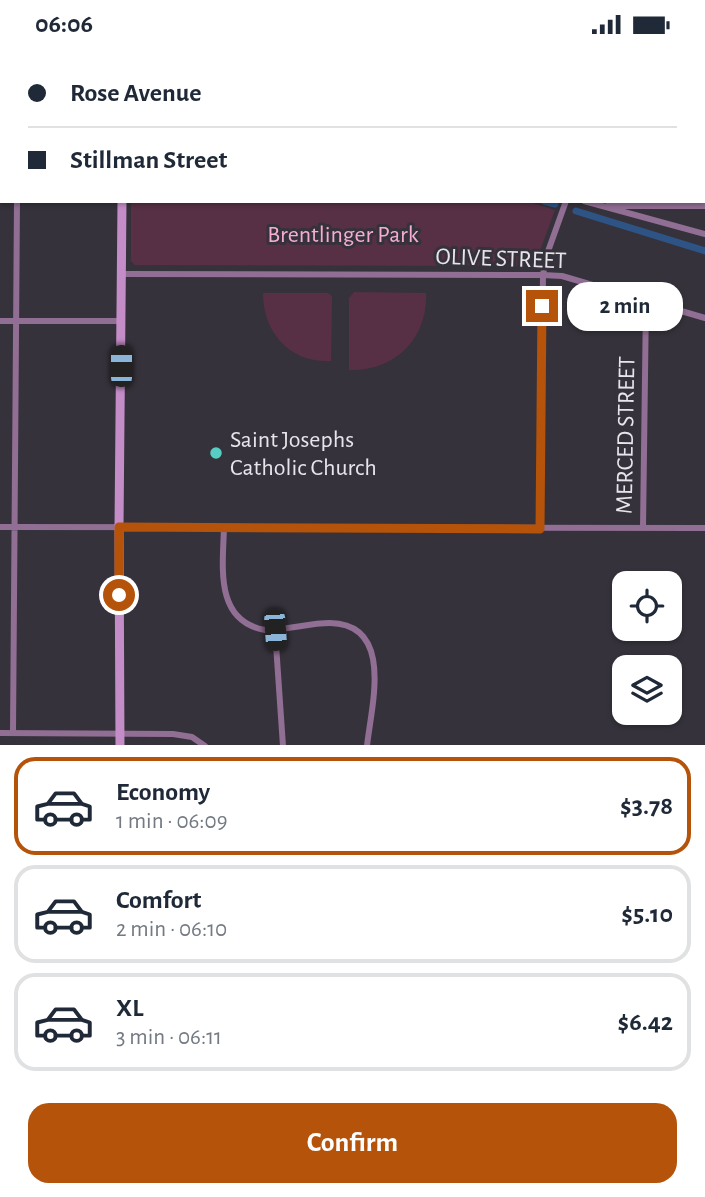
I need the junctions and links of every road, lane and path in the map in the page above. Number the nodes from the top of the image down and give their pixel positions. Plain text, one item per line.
1 (17, 203) edge
2 (122, 203) edge
3 (565, 203) edge
4 (588, 203) edge
5 (595, 206) junction
6 (705, 207) edge
7 (705, 234) edge
8 (122, 274) junction
9 (543, 275) junction
10 (646, 301) junction
11 (705, 318) edge
12 (0, 321) edge
13 (16, 321) junction
14 (121, 321) junction
15 (0, 527) edge
16 (13, 527) junction
17 (119, 527) junction
18 (224, 527) junction
19 (643, 528) junction
20 (705, 528) edge
21 (540, 529) junction
22 (275, 630) junction
23 (0, 733) edge
24 (13, 733) junction
25 (121, 734) junction
26 (120, 745) edge
27 (205, 745) edge
28 (283, 745) edge
29 (367, 745) edge

1 - 13 street
2 - 8 street
3 - 9 street
4 - 5 street
5 - 6 street
5 - 7 street
8 - 9 street, OLIVE STREET
8 - 14 street
9 - 10 street, OLIVE STREET
9 - 21 street
10 - 11 street, OLIVE STREET
10 - 19 street, MERCED STREET
12 - 13 street
13 - 14 street
13 - 16 street
14 - 17 street
15 - 16 street
16 - 17 street
16 - 24 street
17 - 18 street
17 - 25 street
18 - 21 street
18 - 22 street
19 - 20 street
19 - 21 street
22 - 28 street
22 - 29 street
23 - 24 street
24 - 25 street
25 - 26 street
25 - 27 street

